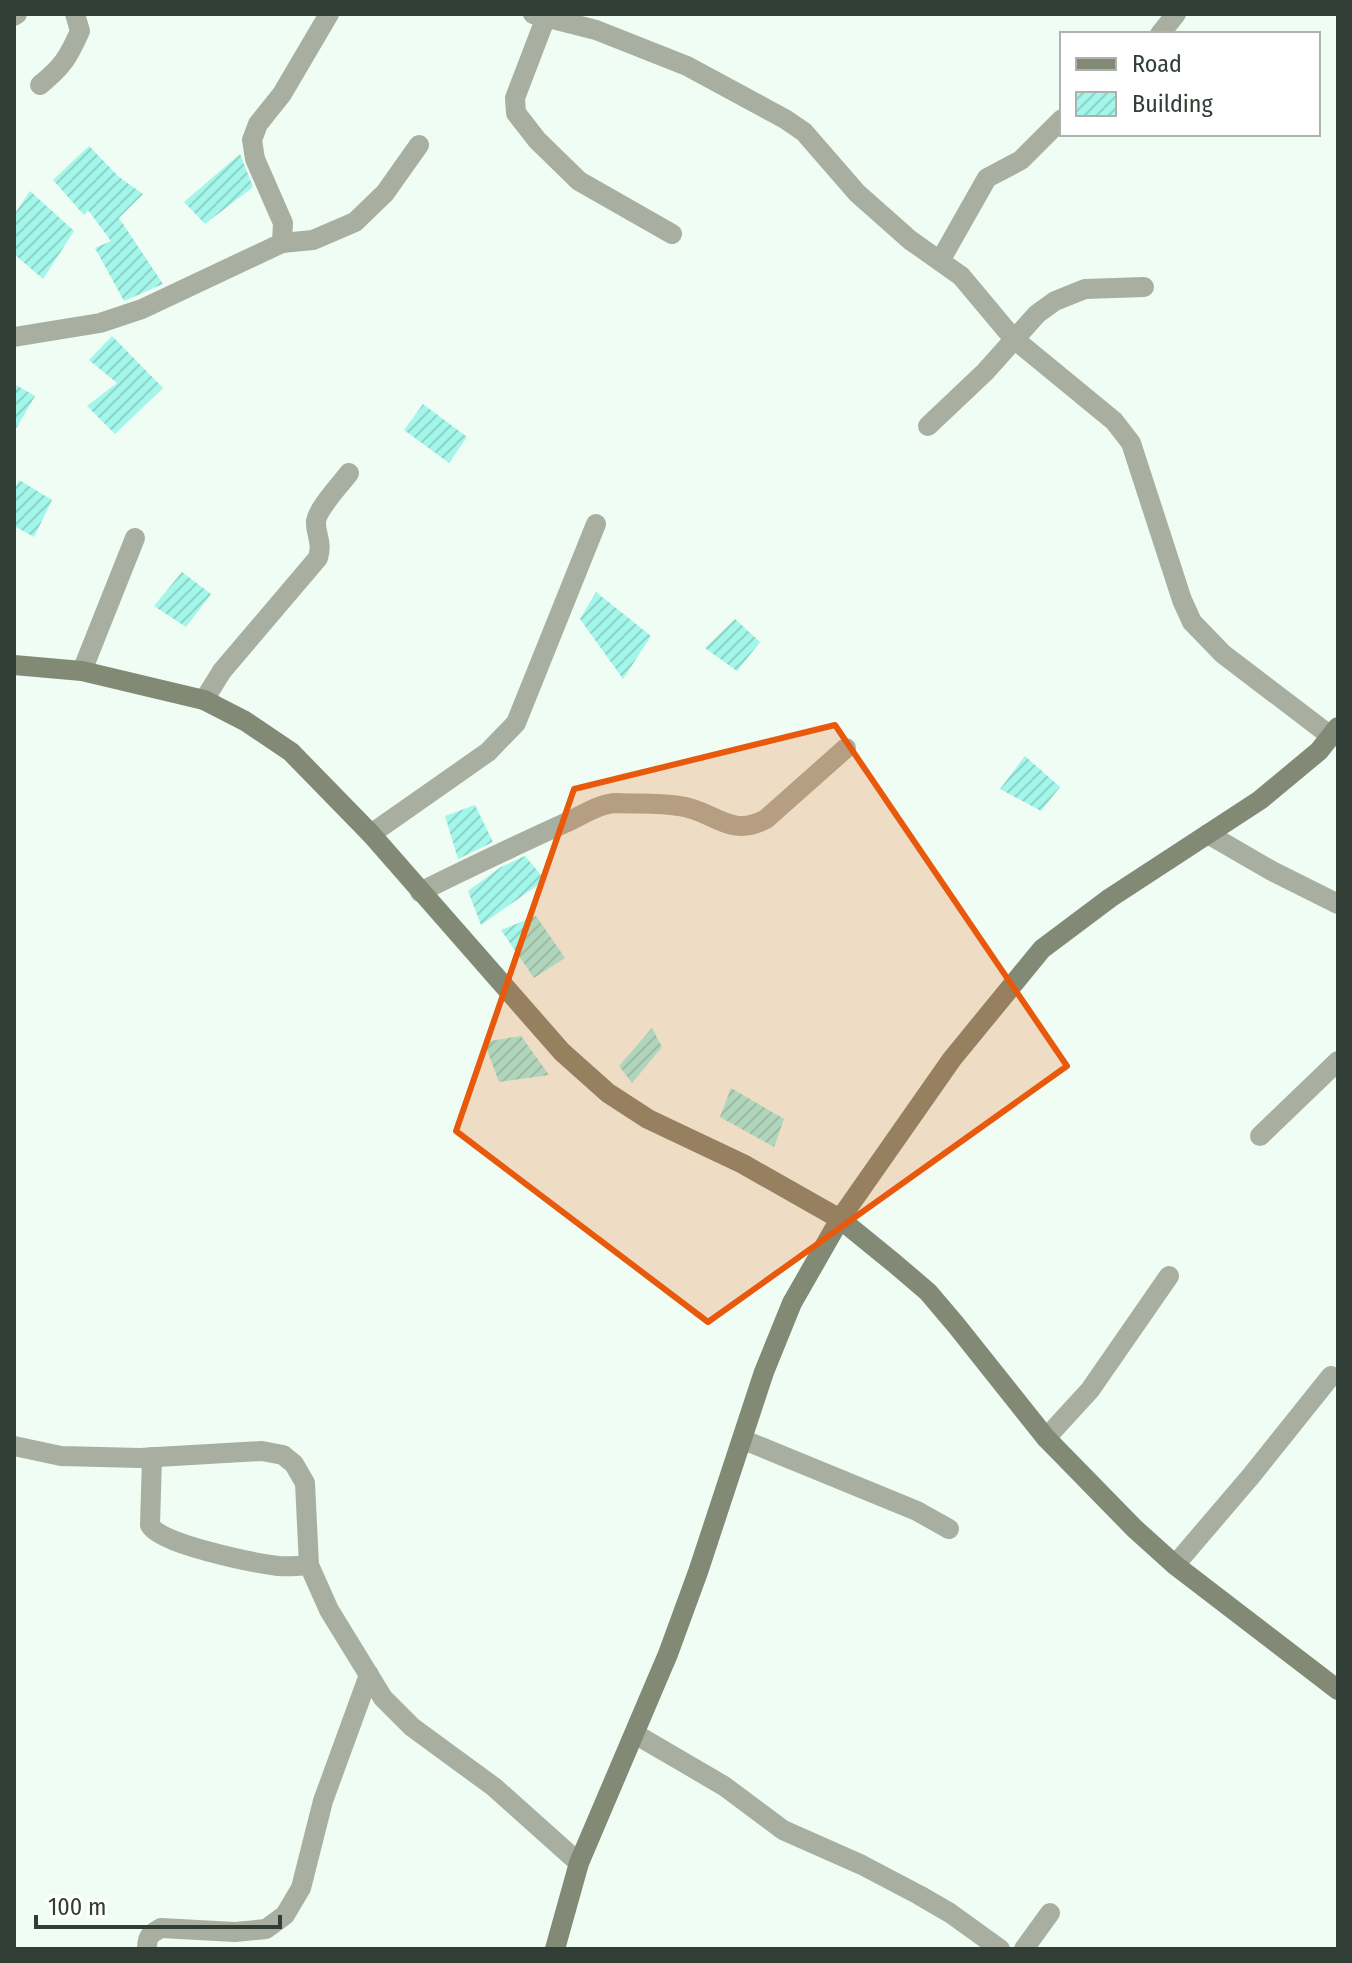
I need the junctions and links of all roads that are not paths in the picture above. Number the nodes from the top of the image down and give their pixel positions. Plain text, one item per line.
1 (75, 14) edge
2 (329, 14) edge
3 (1176, 14) edge
4 (540, 16) edge
5 (601, 22) edge
6 (1162, 32) edge
7 (40, 85) dead end
8 (1060, 121) edge
9 (419, 145) dead end
10 (672, 234) dead end
11 (282, 243) junction
12 (940, 261) junction
13 (1144, 287) dead end
14 (14, 337) edge
15 (1013, 338) junction
16 (928, 426) dead end
17 (349, 473) dead end
18 (596, 524) dead end
19 (135, 538) dead end
20 (14, 665) edge
21 (82, 671) junction
22 (204, 700) junction
23 (1335, 732) edge
24 (846, 748) dead end
25 (371, 834) junction
26 (1208, 834) junction
27 (420, 892) junction
28 (1338, 904) edge
29 (1338, 1061) edge
30 (1260, 1136) dead end
31 (840, 1219) junction
32 (1169, 1276) dead end
33 (1331, 1376) dead end
34 (1046, 1438) junction
35 (744, 1440) junction
36 (14, 1446) edge
37 (152, 1457) junction
38 (949, 1529) dead end
39 (309, 1565) junction
40 (1175, 1565) junction
41 (369, 1675) junction
42 (1338, 1690) edge
43 (635, 1734) junction
44 (579, 1863) junction
45 (1050, 1913) dead end
46 (147, 1949) edge
47 (555, 1949) edge
48 (1000, 1949) edge
49 (1024, 1949) edge

1 - 7 street
2 - 11 street
3 - 6 street
4 - 5 street
4 - 10 street
5 - 12 street
8 - 12 street
9 - 11 street
11 - 14 street
12 - 15 street
13 - 15 street
15 - 16 street
15 - 23 street
17 - 22 street
18 - 25 street
19 - 21 street
20 - 21 street
21 - 22 street
22 - 25 street
23 - 26 street
24 - 27 street
25 - 27 street
26 - 28 street
26 - 31 street
27 - 31 street
29 - 30 street
31 - 34 street
31 - 35 street
32 - 34 street
33 - 40 street
34 - 40 street
35 - 38 street
35 - 43 street
36 - 37 street
37 - 39 street
37 - 39 street
39 - 41 street
40 - 42 street
41 - 44 street
41 - 46 street
43 - 44 street
43 - 48 street
44 - 47 street
45 - 49 street

